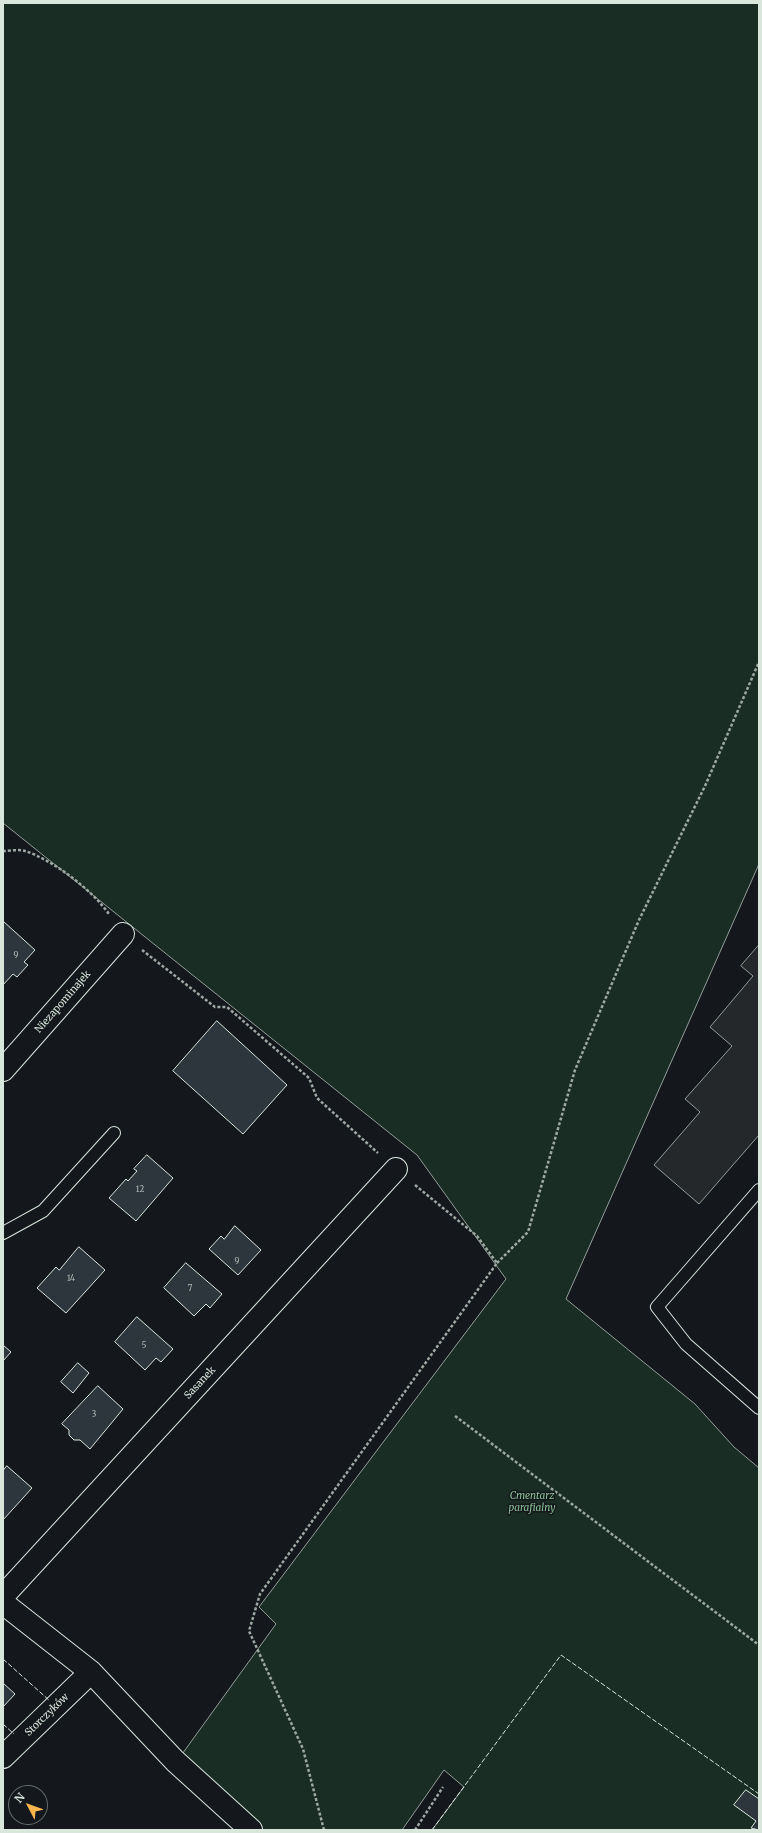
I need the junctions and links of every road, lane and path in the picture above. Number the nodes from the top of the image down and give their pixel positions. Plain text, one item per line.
1 (759, 662) edge
2 (123, 934) dead end
3 (3, 1070) edge
4 (114, 1133) dead end
5 (396, 1169) dead end
6 (759, 1190) edge
7 (3, 1233) edge
8 (498, 1263) dead end
9 (759, 1408) edge
10 (455, 1416) dead end
11 (3, 1596) edge
12 (3, 1603) edge
13 (759, 1645) edge
14 (91, 1672) junction
15 (3, 1757) edge
16 (443, 1787) dead end
17 (251, 1830) edge
18 (415, 1830) edge

1 - 8 path
2 - 3 street, Niezapominajek
4 - 7 lane
5 - 11 street, Sasanek
6 - 9 lane
10 - 13 path
12 - 14 street
14 - 15 street, Storczyków
14 - 17 street
16 - 18 path

